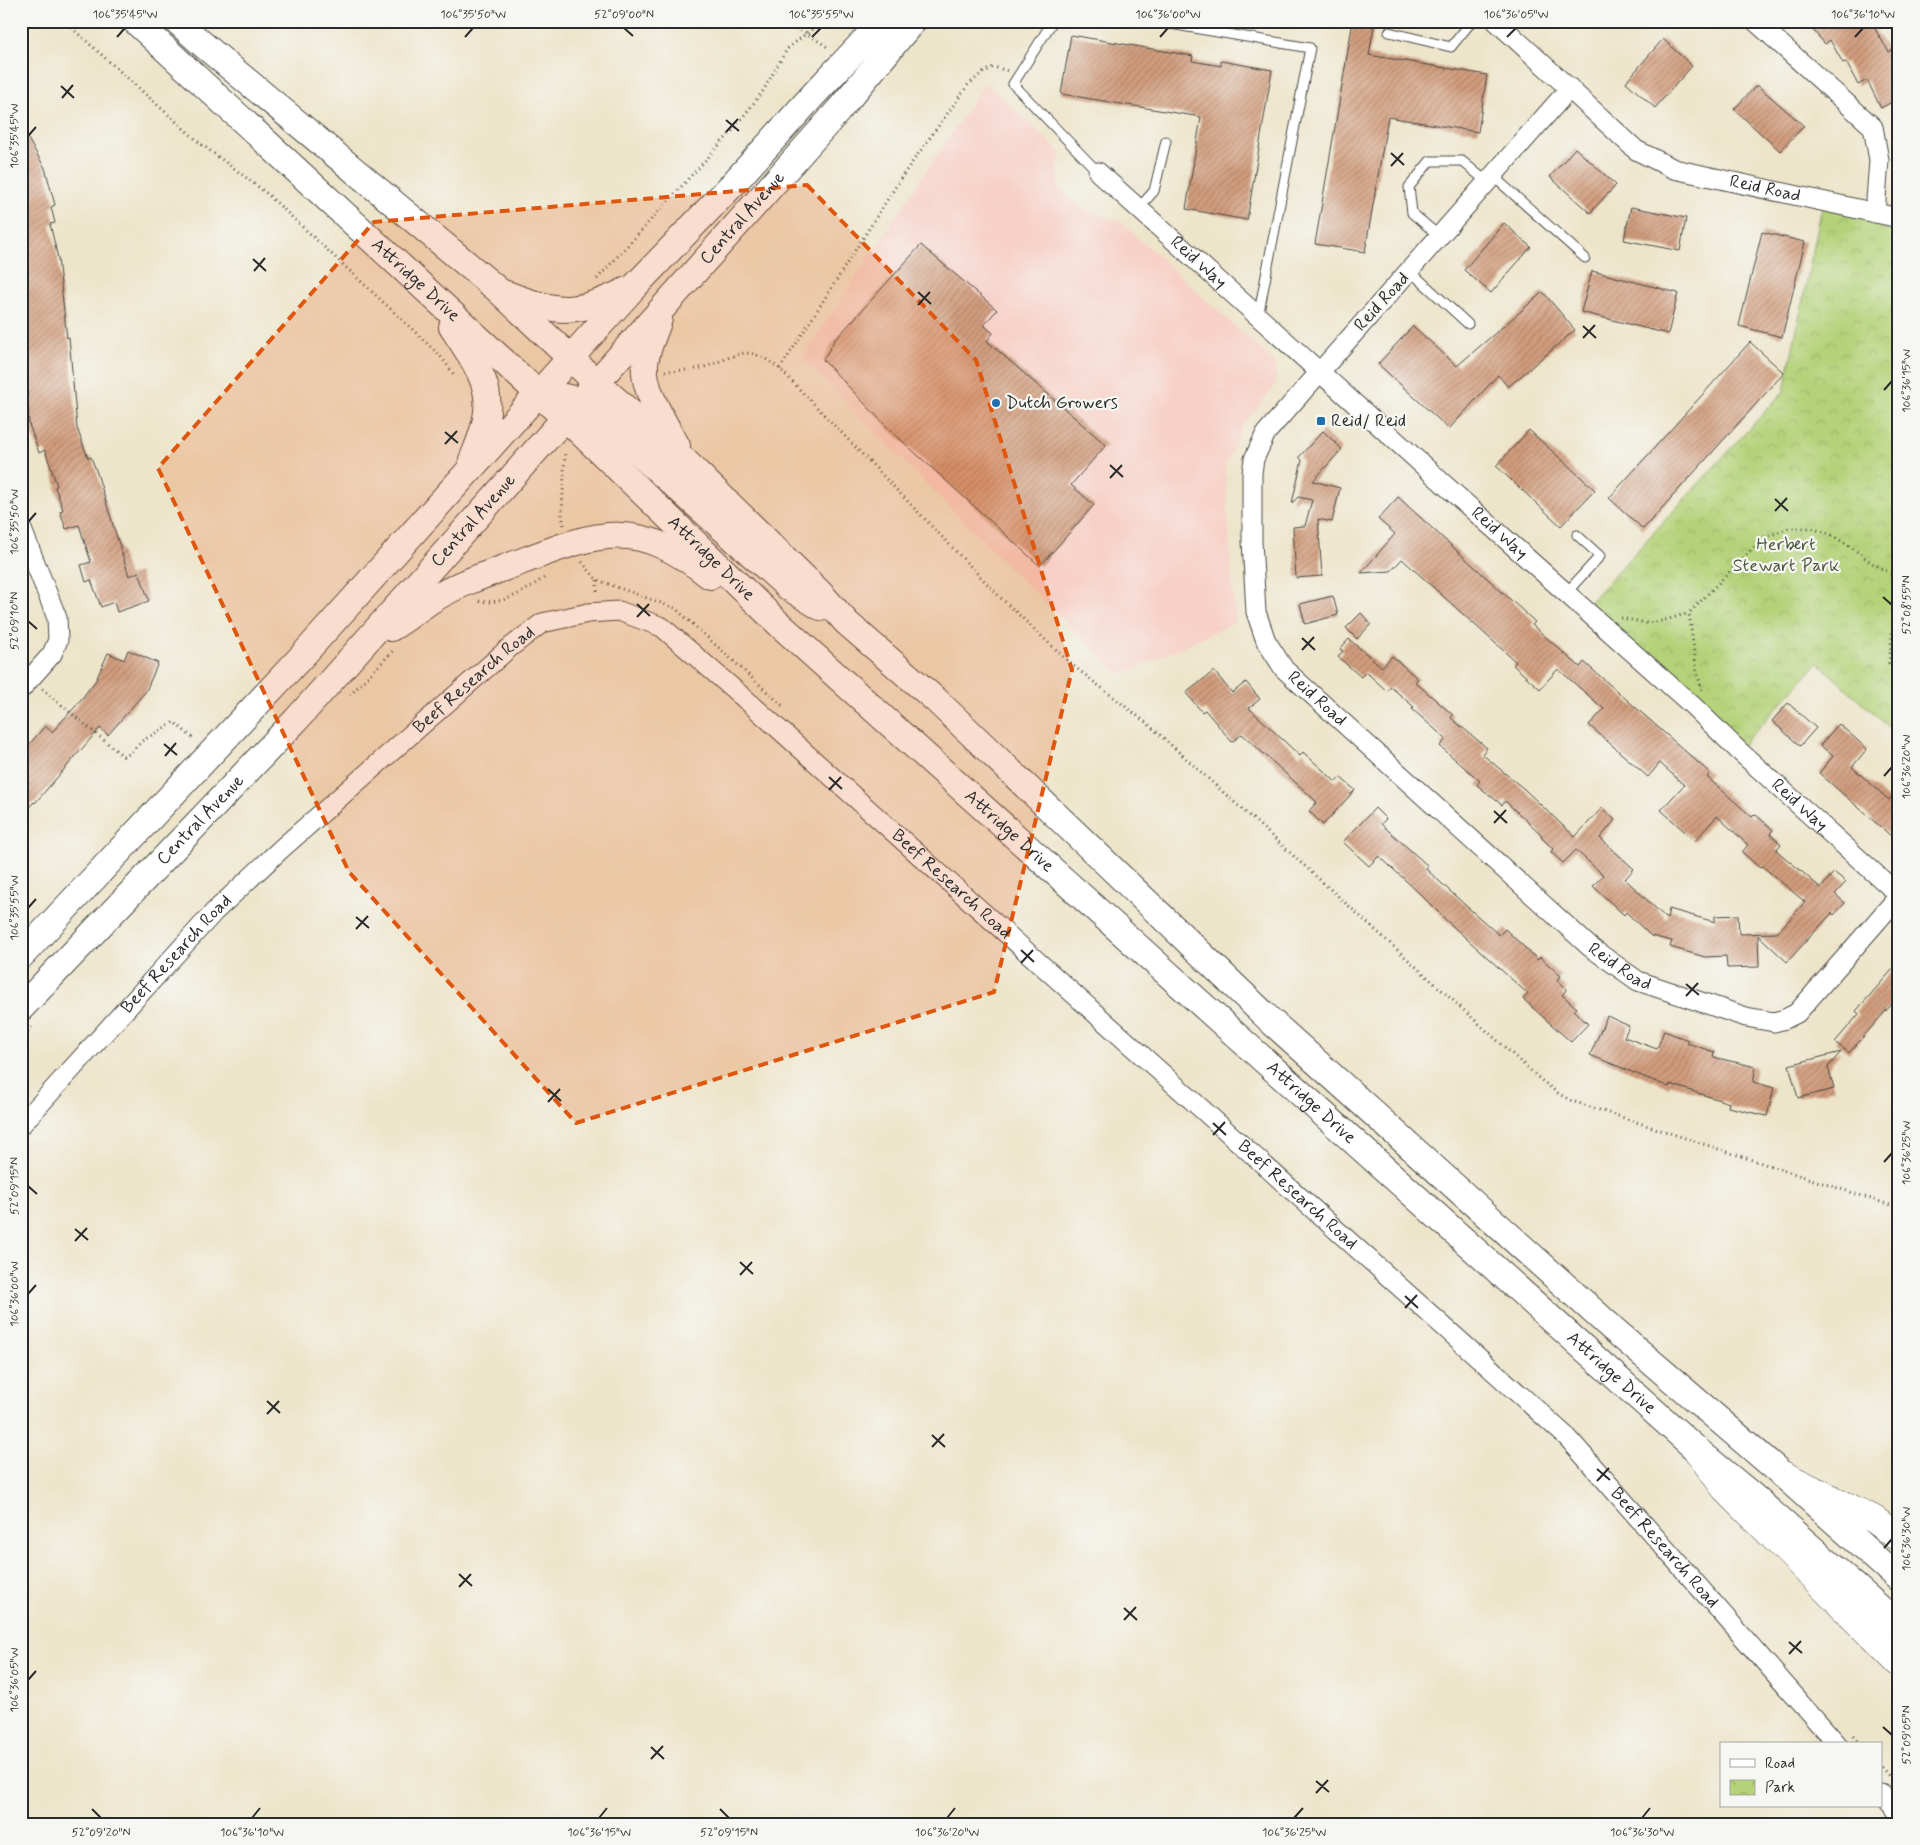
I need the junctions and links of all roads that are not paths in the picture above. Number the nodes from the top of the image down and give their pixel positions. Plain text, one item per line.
1 (135, 21) edge
2 (177, 21) edge
3 (883, 21) edge
4 (914, 21) edge
5 (1053, 21) edge
6 (1153, 21) edge
7 (1472, 21) edge
8 (1496, 21) edge
9 (1755, 21) edge
10 (1389, 32) dead end
11 (1570, 88) junction
12 (1166, 141) dead end
13 (1098, 172) joint
14 (1490, 179) junction
15 (1138, 209) junction
16 (1875, 213) junction
17 (1899, 218) edge
18 (1439, 236) junction
19 (1585, 258) dead end
20 (1410, 271) junction
21 (636, 285) junction
22 (498, 290) junction
23 (432, 296) junction
24 (663, 309) junction
25 (1258, 317) junction
26 (1468, 324) dead end
27 (571, 359) junction
28 (1320, 371) junction
29 (538, 395) junction
30 (581, 401) junction
31 (686, 462) junction
32 (465, 477) junction
33 (21, 527) edge
34 (1577, 535) dead end
35 (1566, 592) junction
36 (778, 624) junction
37 (847, 624) junction
38 (368, 640) junction
39 (21, 689) edge
40 (1899, 896) edge
41 (21, 956) edge
42 (27, 1017) edge
43 (21, 1125) edge
44 (1697, 1450) junction
45 (1783, 1475) junction
46 (1899, 1538) edge
47 (1899, 1579) edge
48 (1899, 1625) edge
49 (1899, 1663) edge
50 (1835, 1742) edge
51 (1882, 1795) edge
52 (1899, 1814) edge

1 - 23 main road, Attridge Drive
2 - 22 main road, Attridge Drive
3 - 21 main road, Central Avenue
4 - 24 main road, Central Avenue
5 - 13 lane
6 - 25 lane
7 - 10 lane
8 - 11 street, Reid Road
9 - 16 street
11 - 14 street, Reid Road
11 - 16 street, Reid Road
12 - 15 lane
13 - 15 street, Reid Way
14 - 18 street, Reid Road
14 - 18 lane
14 - 19 lane
15 - 25 street, Reid Way
16 - 17 street, Reid Road
18 - 20 street, Reid Road
20 - 26 lane
20 - 28 street, Reid Road
21 - 22 main road
21 - 27 main road, Central Avenue
22 - 27 main road, Attridge Drive
23 - 29 main road, Attridge Drive
23 - 32 main road
24 - 30 main road, Central Avenue
24 - 31 main road
25 - 28 street, Reid Way
27 - 29 main road, Central Avenue
27 - 30 main road, Attridge Drive
28 - 35 street, Reid Way
28 - 40 street, Reid Road
29 - 30 main road, Attridge Drive
29 - 32 main road, Central Avenue
30 - 31 main road, Attridge Drive
30 - 36 main road, Attridge Drive
30 - 37 main road
30 - 38 main road, Central Avenue
31 - 37 main road, Attridge Drive
32 - 41 main road, Central Avenue
33 - 39 street
34 - 35 lane
35 - 40 street, Reid Way
36 - 38 main road
36 - 44 main road, Attridge Drive
37 - 45 main road, Attridge Drive
38 - 42 main road, Central Avenue
43 - 50 street, Beef Research Road
44 - 48 main road, Attridge Drive
44 - 49 highway
45 - 46 highway
45 - 47 main road, Attridge Drive
51 - 52 street

